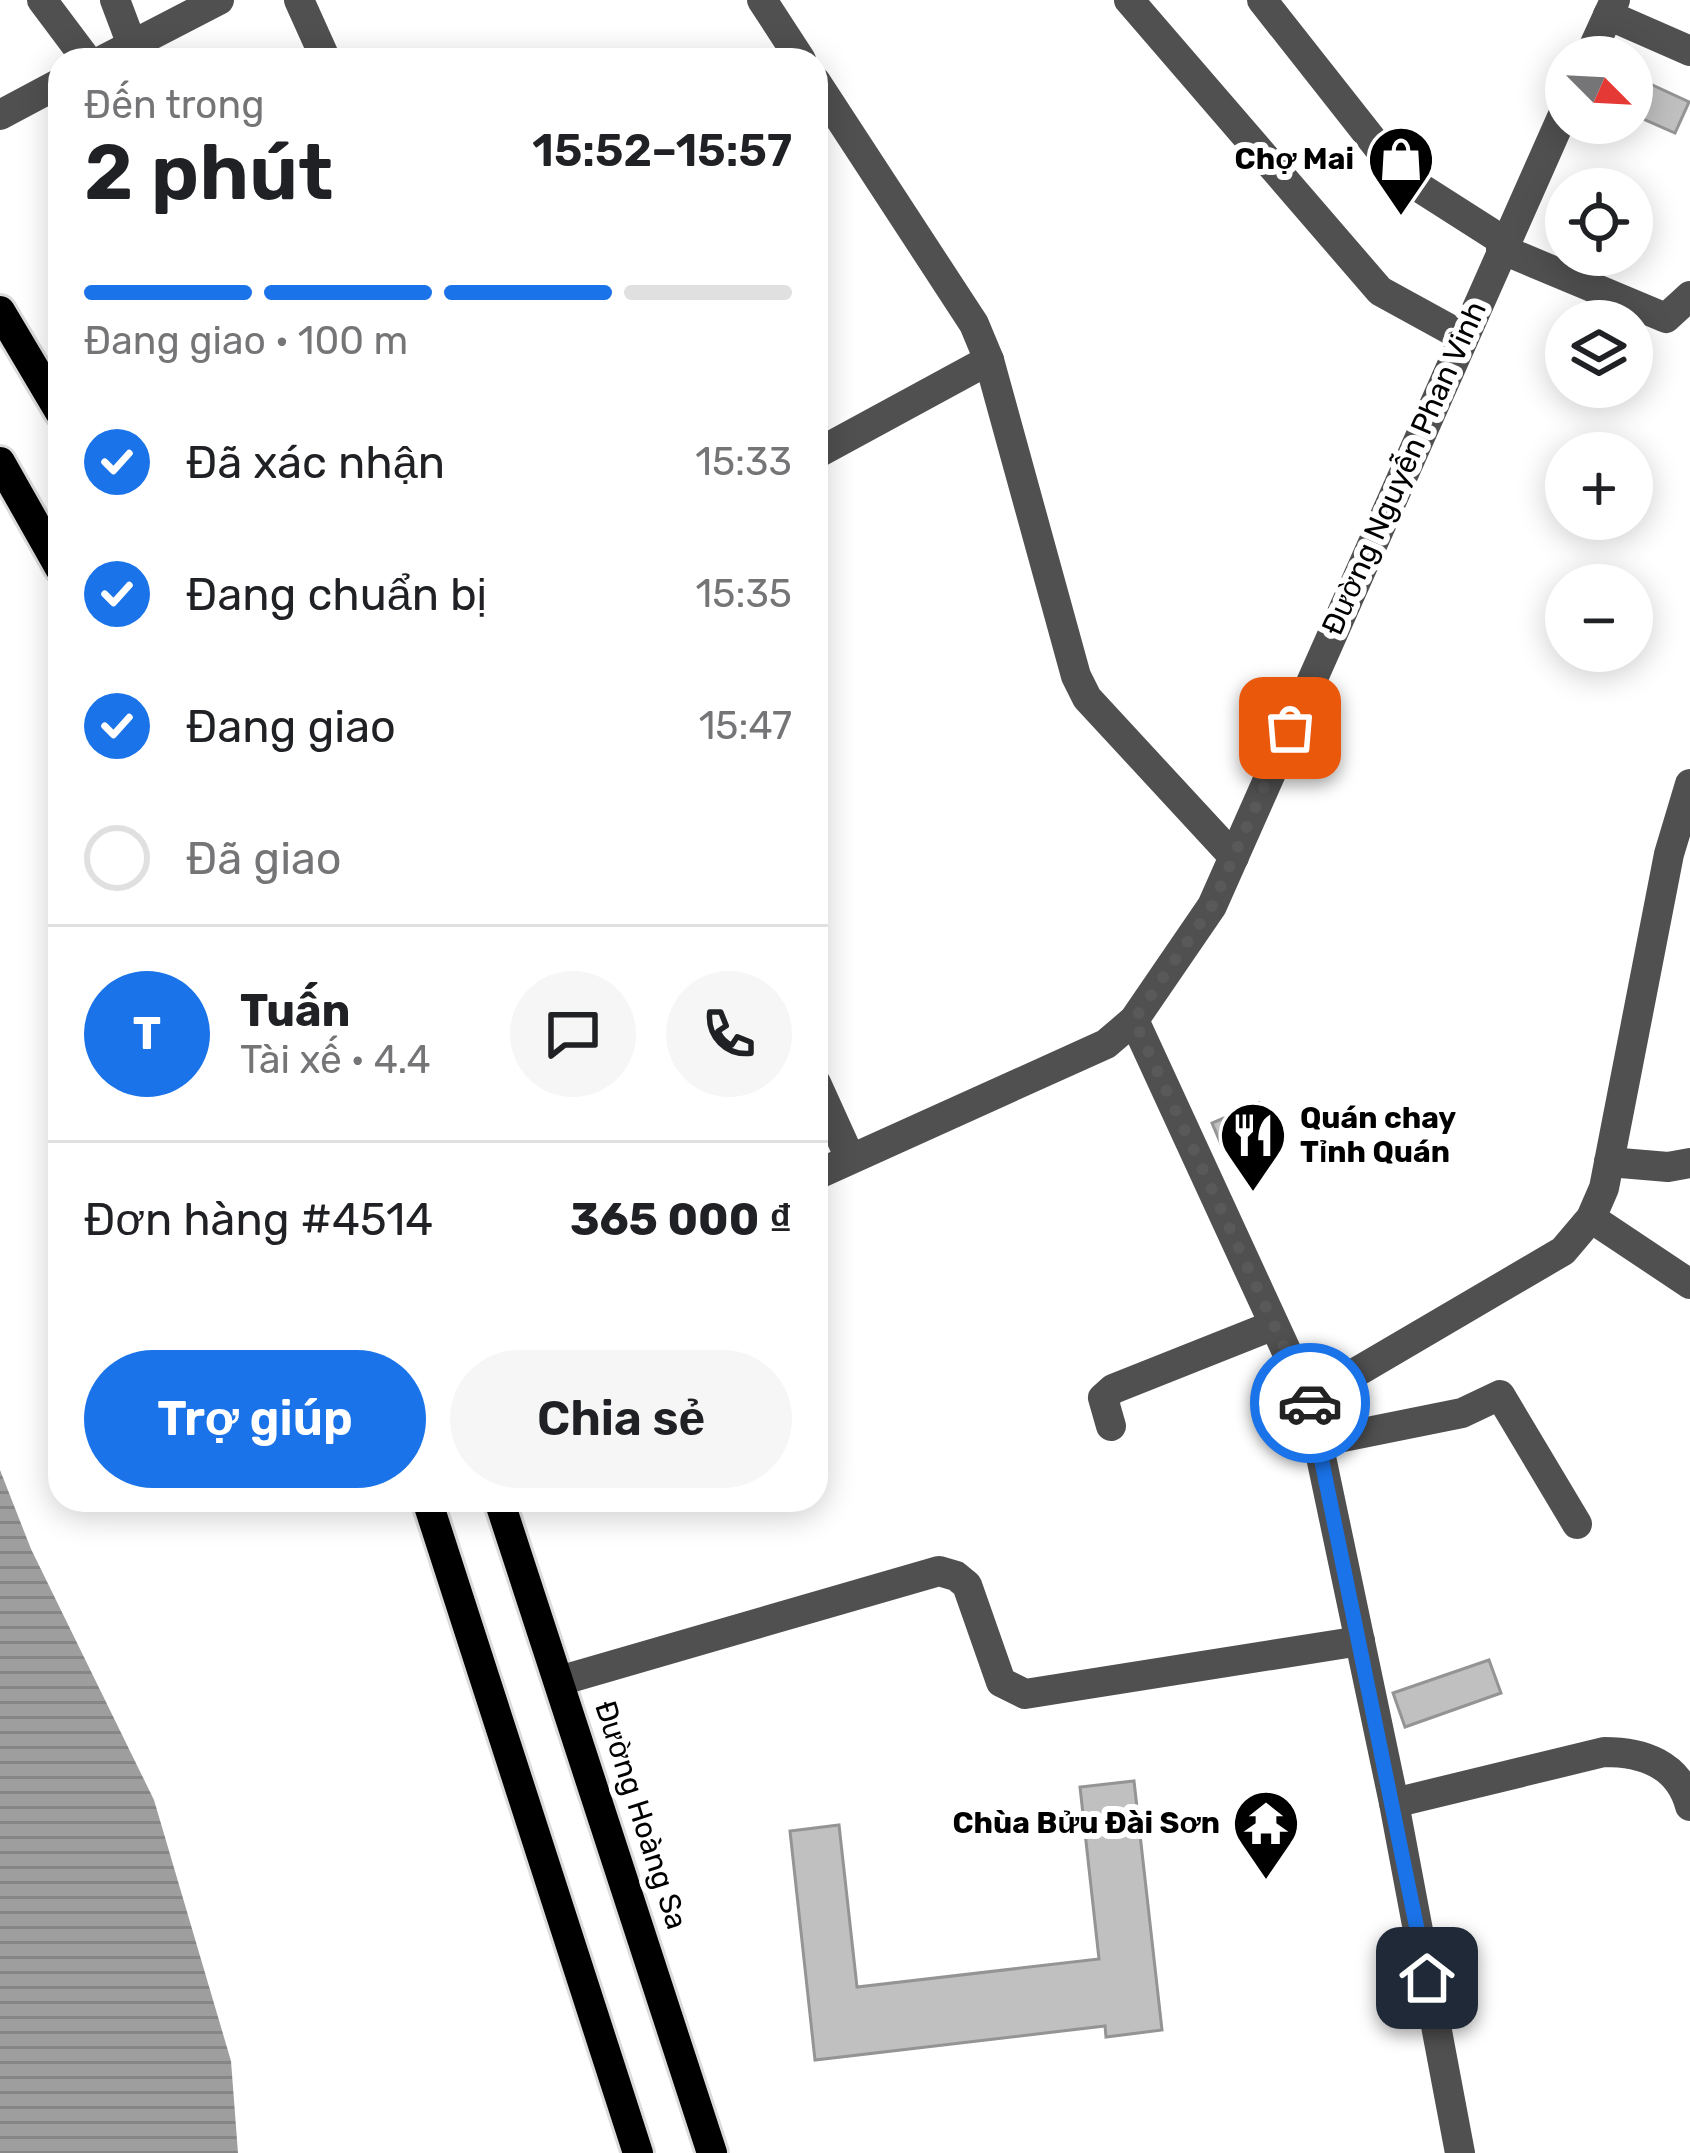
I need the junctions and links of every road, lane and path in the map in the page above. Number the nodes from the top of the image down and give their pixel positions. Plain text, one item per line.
1 (42, 0) edge
2 (115, 0) edge
3 (219, 0) edge
4 (299, 0) edge
5 (762, 0) edge
6 (1129, 0) edge
7 (1262, 0) edge
8 (1612, 7) edge
9 (1599, 36) edge
10 (132, 45) junction
11 (78, 48) edge
12 (126, 48) edge
13 (321, 48) edge
14 (793, 48) edge
15 (1690, 51) edge
16 (48, 89) edge
17 (828, 100) edge
18 (0, 115) edge
19 (1550, 144) edge
20 (1503, 246) junction
21 (1690, 296) edge
22 (0, 311) edge
23 (1462, 336) junction
24 (989, 360) junction
25 (48, 392) edge
26 (828, 447) edge
27 (0, 462) edge
28 (48, 547) edge
29 (1690, 784) edge
30 (1234, 857) junction
31 (1134, 1020) junction
32 (828, 1109) edge
33 (850, 1158) junction
34 (1609, 1162) junction
35 (1690, 1162) edge
36 (828, 1168) edge
37 (1592, 1218) junction
38 (1690, 1284) edge
39 (1274, 1325) junction
40 (1309, 1400) junction
41 (1111, 1426) dead end
42 (1318, 1442) junction
43 (431, 1512) edge
44 (503, 1512) edge
45 (1577, 1524) dead end
46 (1360, 1641) junction
47 (559, 1681) junction
48 (1394, 1803) junction
49 (1690, 1806) edge
50 (638, 2153) edge
51 (712, 2153) edge
52 (1460, 2153) edge

1 - 11 street
2 - 10 street
3 - 10 street
4 - 13 street
5 - 14 street
6 - 23 street
7 - 20 street
8 - 9 street
8 - 15 street
10 - 12 street
16 - 18 street
17 - 24 street
19 - 20 street, Đường Nguyễn Phan Vinh
20 - 21 street
20 - 23 street, Đường Nguyễn Phan Vinh
22 - 25 main road
23 - 30 street, Đường Nguyễn Phan Vinh
24 - 26 street
24 - 30 street
27 - 28 main road
29 - 34 street
30 - 31 street, Đường Nguyễn Phan Vinh
31 - 33 street, Đường Nguyễn Phan Vinh
31 - 39 street
32 - 33 street
33 - 36 street, Đường Nguyễn Phan Vinh
34 - 35 street
34 - 37 street
37 - 38 street
37 - 40 street
39 - 40 street
39 - 41 street
40 - 42 street
42 - 45 street
42 - 46 street
43 - 50 main road
44 - 47 main road, Đường Hoàng Sa
46 - 47 street
46 - 48 street
47 - 51 main road, Đường Hoàng Sa
48 - 49 street
48 - 52 street

